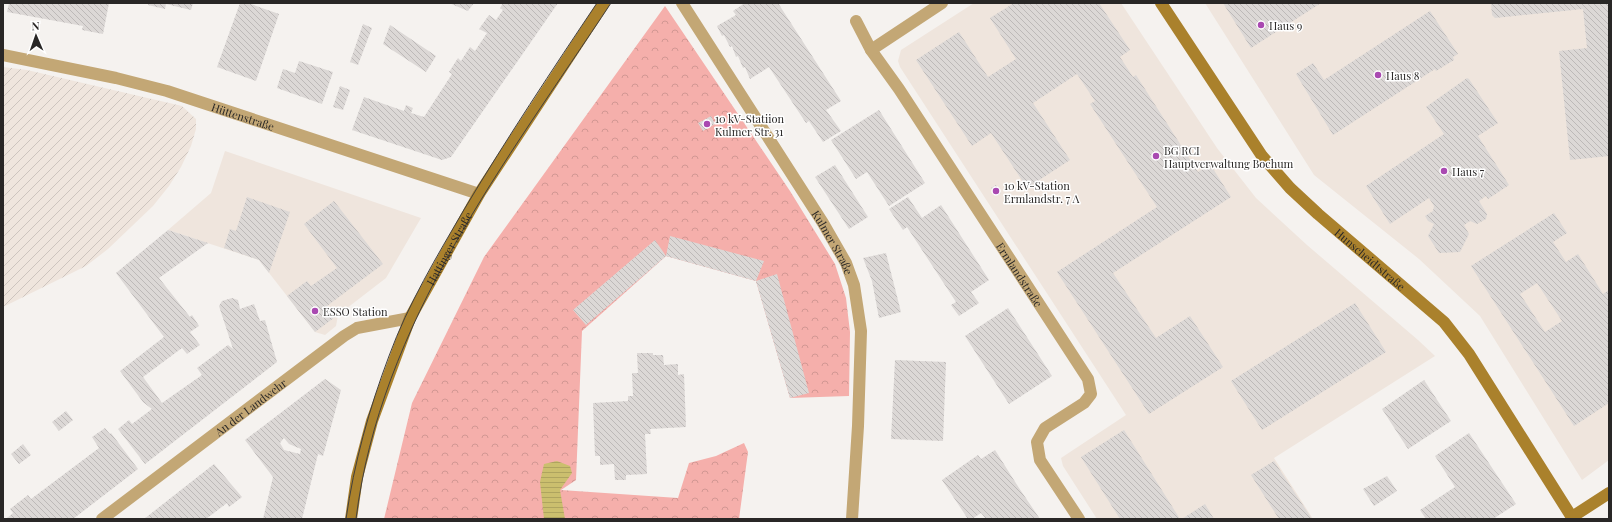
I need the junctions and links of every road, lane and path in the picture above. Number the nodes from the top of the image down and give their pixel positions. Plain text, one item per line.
1 (604, 3) edge
2 (682, 3) edge
3 (942, 3) edge
4 (1161, 3) edge
5 (856, 21) dead end
6 (870, 50) junction
7 (3, 55) edge
8 (478, 194) junction
9 (410, 318) junction
10 (1609, 492) edge
11 (1572, 518) edge
12 (102, 519) edge
13 (352, 519) edge
14 (852, 519) edge
15 (1079, 519) edge

1 - 8 street, Hattinger Straße
2 - 14 street, Kulmer Straße
3 - 6 street
4 - 11 street, Hunscheidtstraße
5 - 6 street, Ermlandstraße
6 - 15 street, Ermlandstraße
7 - 8 street, Hüttenstraße
8 - 9 street, Hattinger Straße
9 - 12 street, An der Landwehr
9 - 13 street, Hattinger Straße
10 - 11 street

